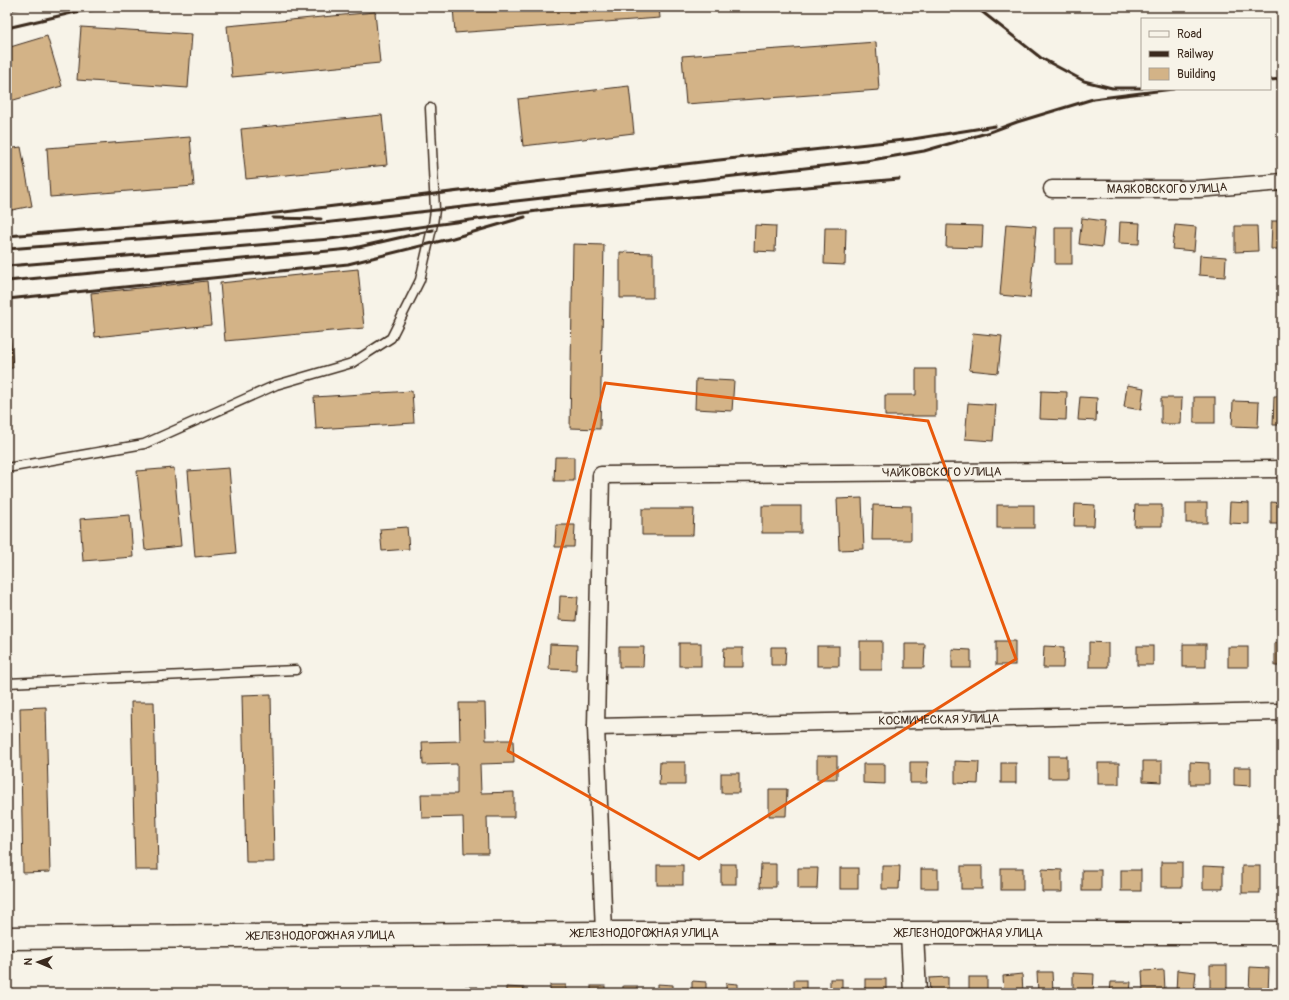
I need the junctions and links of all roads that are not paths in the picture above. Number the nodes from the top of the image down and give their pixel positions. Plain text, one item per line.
1 (430, 108) dead end
2 (1282, 182) edge
3 (1052, 189) dead end
4 (7, 468) edge
5 (1282, 469) edge
6 (296, 670) dead end
7 (7, 684) edge
8 (1282, 712) edge
9 (596, 727) junction
10 (604, 933) junction
11 (1282, 933) edge
12 (912, 934) junction
13 (7, 938) edge
14 (915, 993) edge

1 - 4 lane
2 - 3 street, МАЯКОВСКОГО УЛИЦА
5 - 9 street, ЧАЙКОВСКОГО УЛИЦА
6 - 7 lane
8 - 9 street, КОСМИЧЕСКАЯ УЛИЦА
9 - 10 street
10 - 12 street, ЖЕЛЕЗНОДОРОЖНАЯ УЛИЦА
10 - 13 street, ЖЕЛЕЗНОДОРОЖНАЯ УЛИЦА
11 - 12 street, ЖЕЛЕЗНОДОРОЖНАЯ УЛИЦА
12 - 14 street

